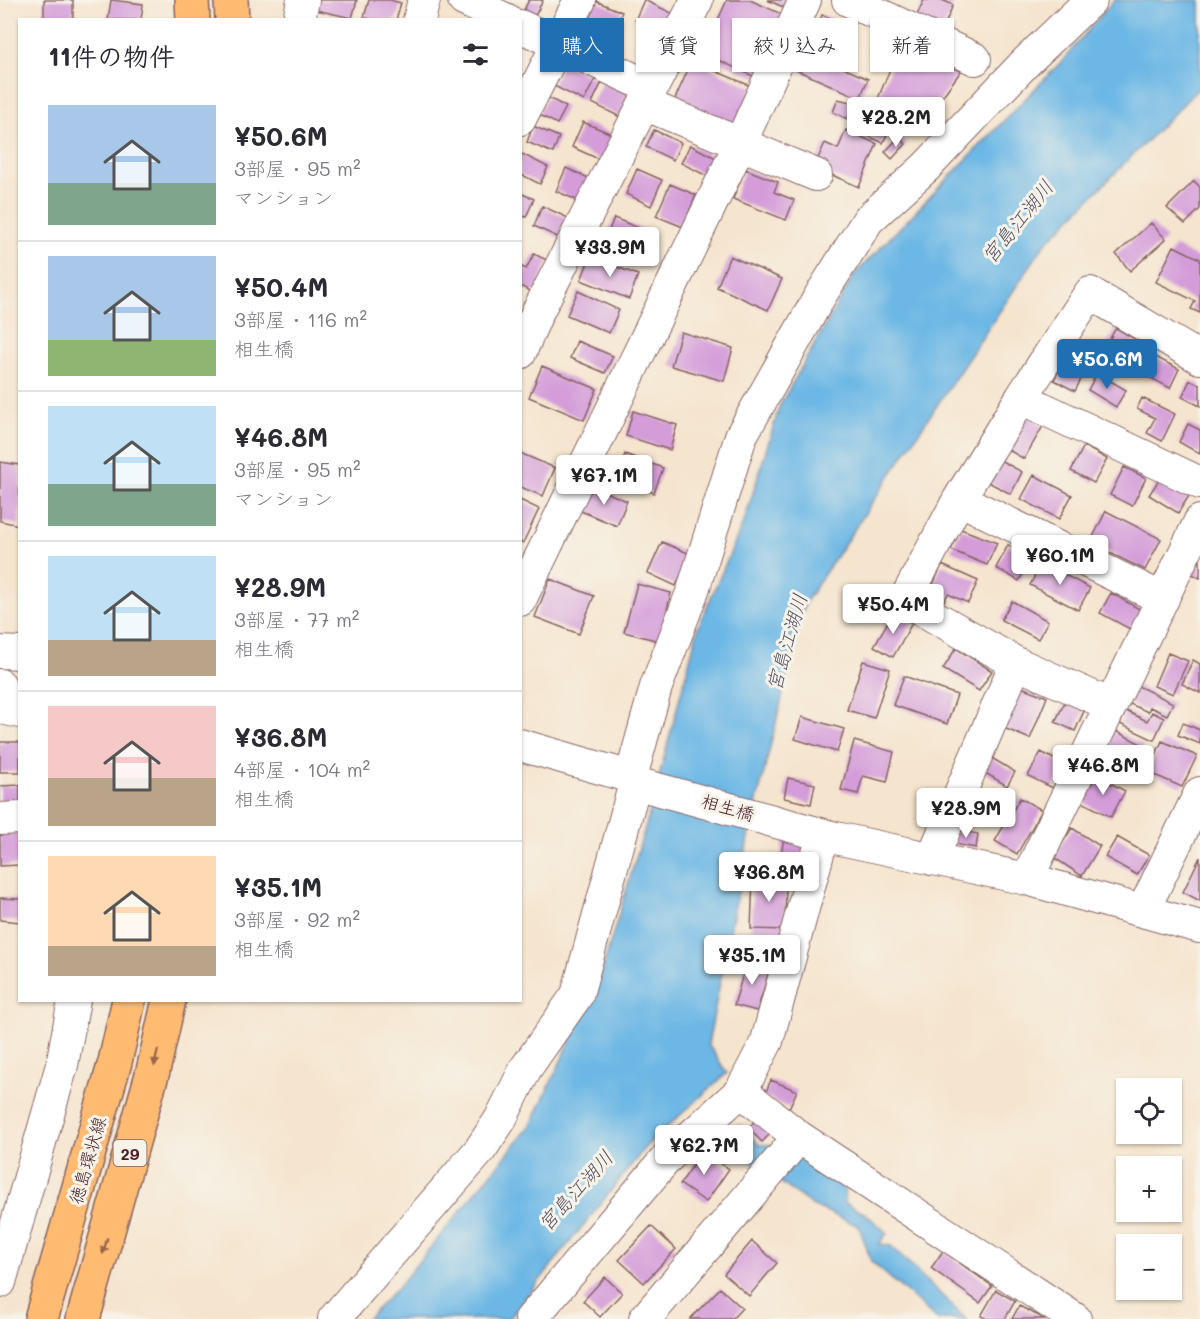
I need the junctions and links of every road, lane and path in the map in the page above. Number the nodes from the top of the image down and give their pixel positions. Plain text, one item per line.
1 (192, 0) edge
2 (231, 0) edge
3 (303, 0) edge
4 (424, 0) edge
5 (462, 0) edge
6 (580, 0) edge
7 (697, 0) edge
8 (806, 0) edge
9 (848, 0) edge
10 (1091, 0) edge
11 (193, 18) edge
12 (232, 18) edge
13 (299, 18) edge
14 (420, 18) edge
15 (452, 18) edge
16 (502, 18) edge
17 (572, 18) edge
18 (522, 27) edge
19 (540, 34) edge
20 (975, 59) dead end
21 (545, 72) edge
22 (608, 72) edge
23 (648, 96) junction
24 (522, 115) edge
25 (740, 144) junction
26 (816, 175) dead end
27 (529, 310) edge
28 (522, 343) edge
29 (1200, 358) edge
30 (1021, 398) junction
31 (1200, 483) edge
32 (959, 499) junction
33 (1200, 521) edge
34 (522, 596) edge
35 (1163, 599) junction
36 (0, 652) edge
37 (18, 653) edge
38 (1016, 663) junction
39 (0, 685) edge
40 (1112, 705) junction
41 (18, 712) edge
42 (522, 746) edge
43 (639, 781) junction
44 (1200, 793) edge
45 (18, 818) edge
46 (0, 819) edge
47 (815, 832) junction
48 (932, 859) junction
49 (1027, 879) junction
50 (1143, 911) junction
51 (1200, 927) edge
52 (74, 1002) edge
53 (129, 1002) edge
54 (169, 1002) edge
55 (741, 1091) junction
56 (799, 1137) junction
57 (0, 1282) edge
58 (45, 1306) edge
59 (86, 1312) edge
60 (334, 1319) edge
61 (531, 1319) edge
62 (645, 1319) edge
63 (1075, 1319) edge

1 - 11 main road
2 - 12 main road
3 - 13 street
4 - 14 street
5 - 15 street
5 - 16 street
6 - 17 street
7 - 23 street
8 - 25 street
9 - 20 street
10 - 43 street
18 - 19 street
21 - 24 street
22 - 23 street
23 - 25 street
23 - 27 street
25 - 26 street
25 - 34 street
27 - 28 street
29 - 30 street
30 - 31 street
30 - 32 street
32 - 35 street
32 - 38 street
33 - 35 street
35 - 40 street
36 - 37 street
38 - 40 street
38 - 48 street
39 - 41 street
40 - 49 street
42 - 43 street, 相生橋
43 - 47 street, 相生橋
43 - 60 street
44 - 50 street
45 - 46 street
47 - 48 street, 相生橋
47 - 55 street
48 - 49 street, 相生橋
49 - 50 street, 相生橋
50 - 51 street, 相生橋
52 - 57 street
53 - 58 main road, 徳島環状線 / 29
54 -> 59 main road, 29
55 - 56 street
55 - 61 street
56 - 62 street
56 - 63 street

